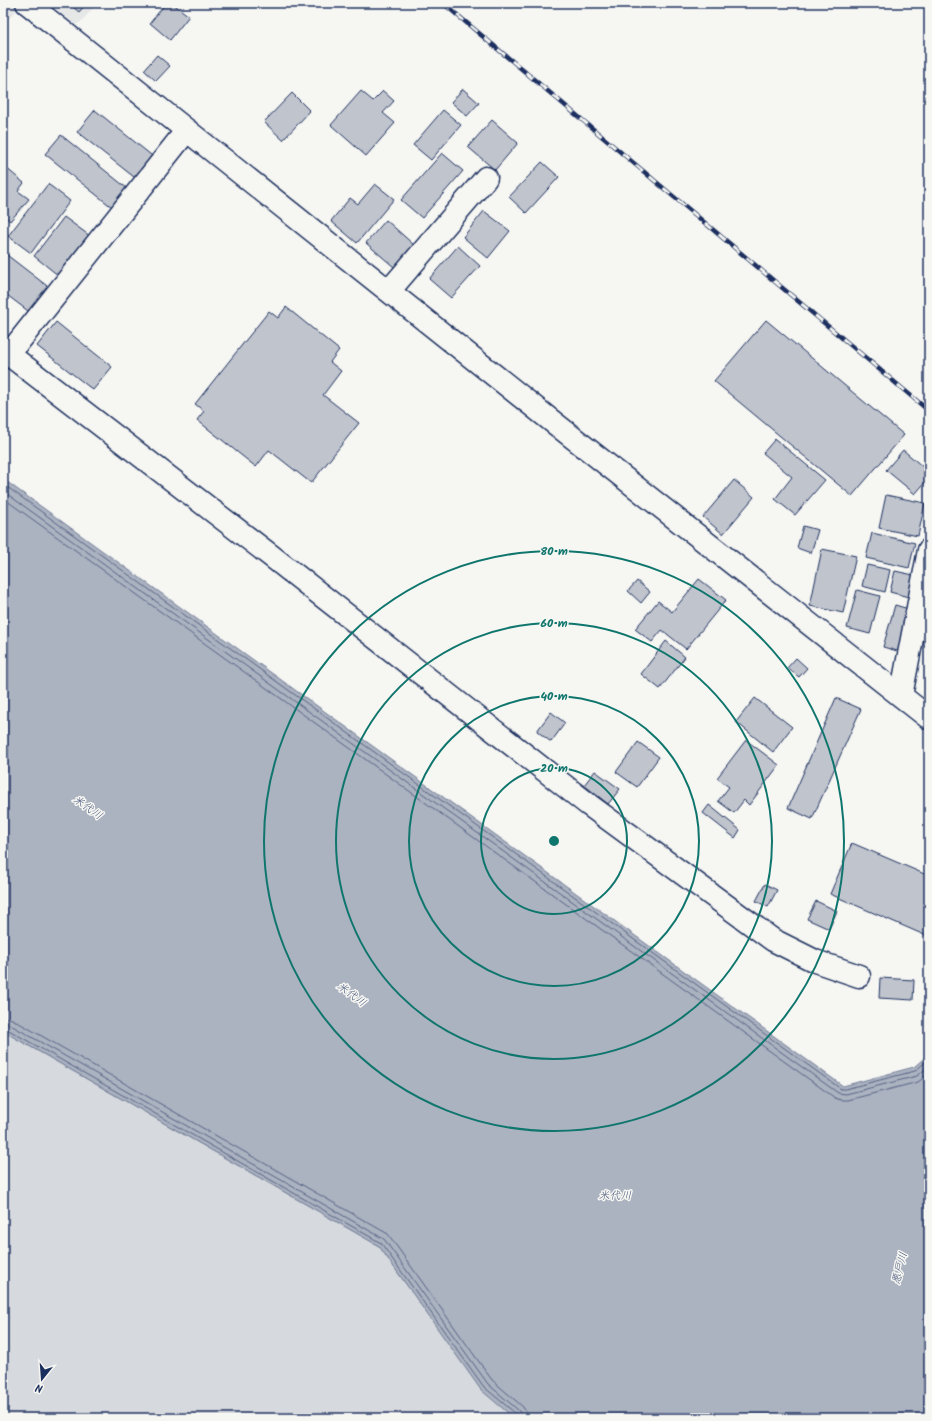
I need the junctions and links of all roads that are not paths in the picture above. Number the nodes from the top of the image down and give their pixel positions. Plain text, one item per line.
1 (27, 3) edge
2 (187, 130) junction
3 (486, 178) dead end
4 (389, 291) junction
5 (6, 352) edge
6 (929, 550) edge
7 (901, 696) junction
8 (929, 718) edge
9 (859, 976) dead end

1 - 2 street
2 - 4 street
2 - 5 street
3 - 4 street
4 - 7 street
5 - 9 street
6 - 7 street
7 - 8 street

